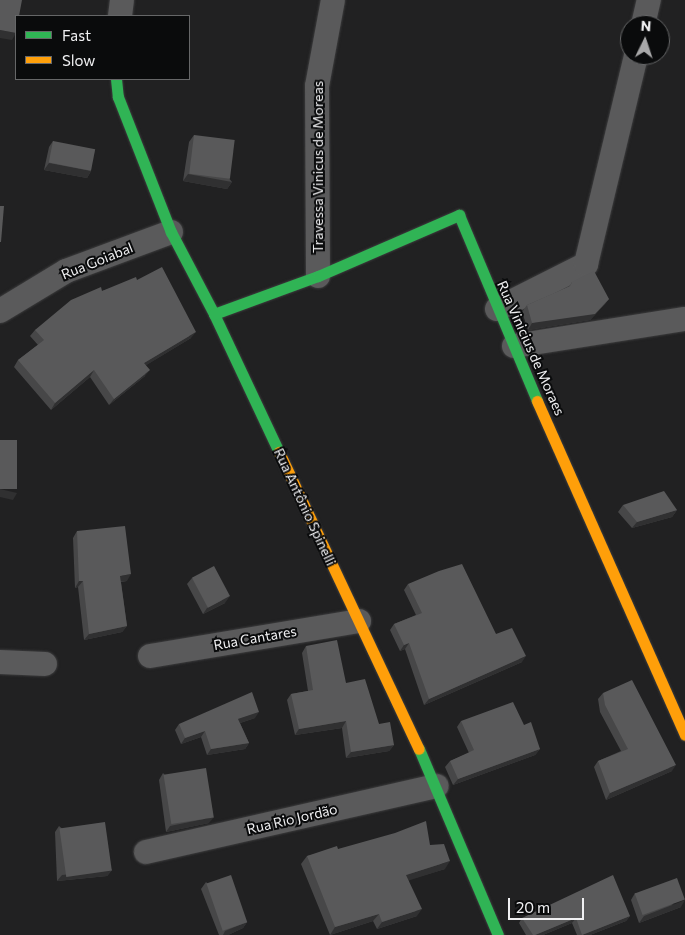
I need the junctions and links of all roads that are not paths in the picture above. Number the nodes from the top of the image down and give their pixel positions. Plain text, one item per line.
1 (122, 0) edge
2 (333, 0) edge
3 (649, 0) edge
4 (120, 15) edge
5 (645, 15) edge
6 (634, 65) edge
7 (116, 80) edge
8 (171, 232) junction
9 (318, 276) junction
10 (497, 309) junction
11 (0, 311) edge
12 (214, 314) junction
13 (685, 319) edge
14 (514, 346) junction
15 (359, 621) junction
16 (150, 656) dead end
17 (0, 662) edge
18 (45, 664) dead end
19 (685, 735) edge
20 (437, 786) junction
21 (146, 852) dead end
22 (498, 935) edge

1 - 4 street
2 - 9 street, Travessa Vinicus de Moreas
3 - 5 street
6 - 10 street
7 - 8 street, Rua Antônio Spinelli
8 - 11 street, Rua Goiabal
8 - 12 street, Rua Antônio Spinelli
9 - 10 street, Rua Vinicius de Moraes
9 - 12 street, Rua Vinicius de Moraes
10 - 14 street, Rua Vinicius de Moraes
12 - 15 street, Rua Antônio Spinelli
13 - 14 street
14 - 19 street, Rua Vinicius de Moraes
15 - 16 street, Rua Cantares
15 - 20 street, Rua Antônio Spinelli
17 - 18 street
20 - 21 street, Rua Rio Jordão
20 - 22 street, Rua Antônio Spinelli

